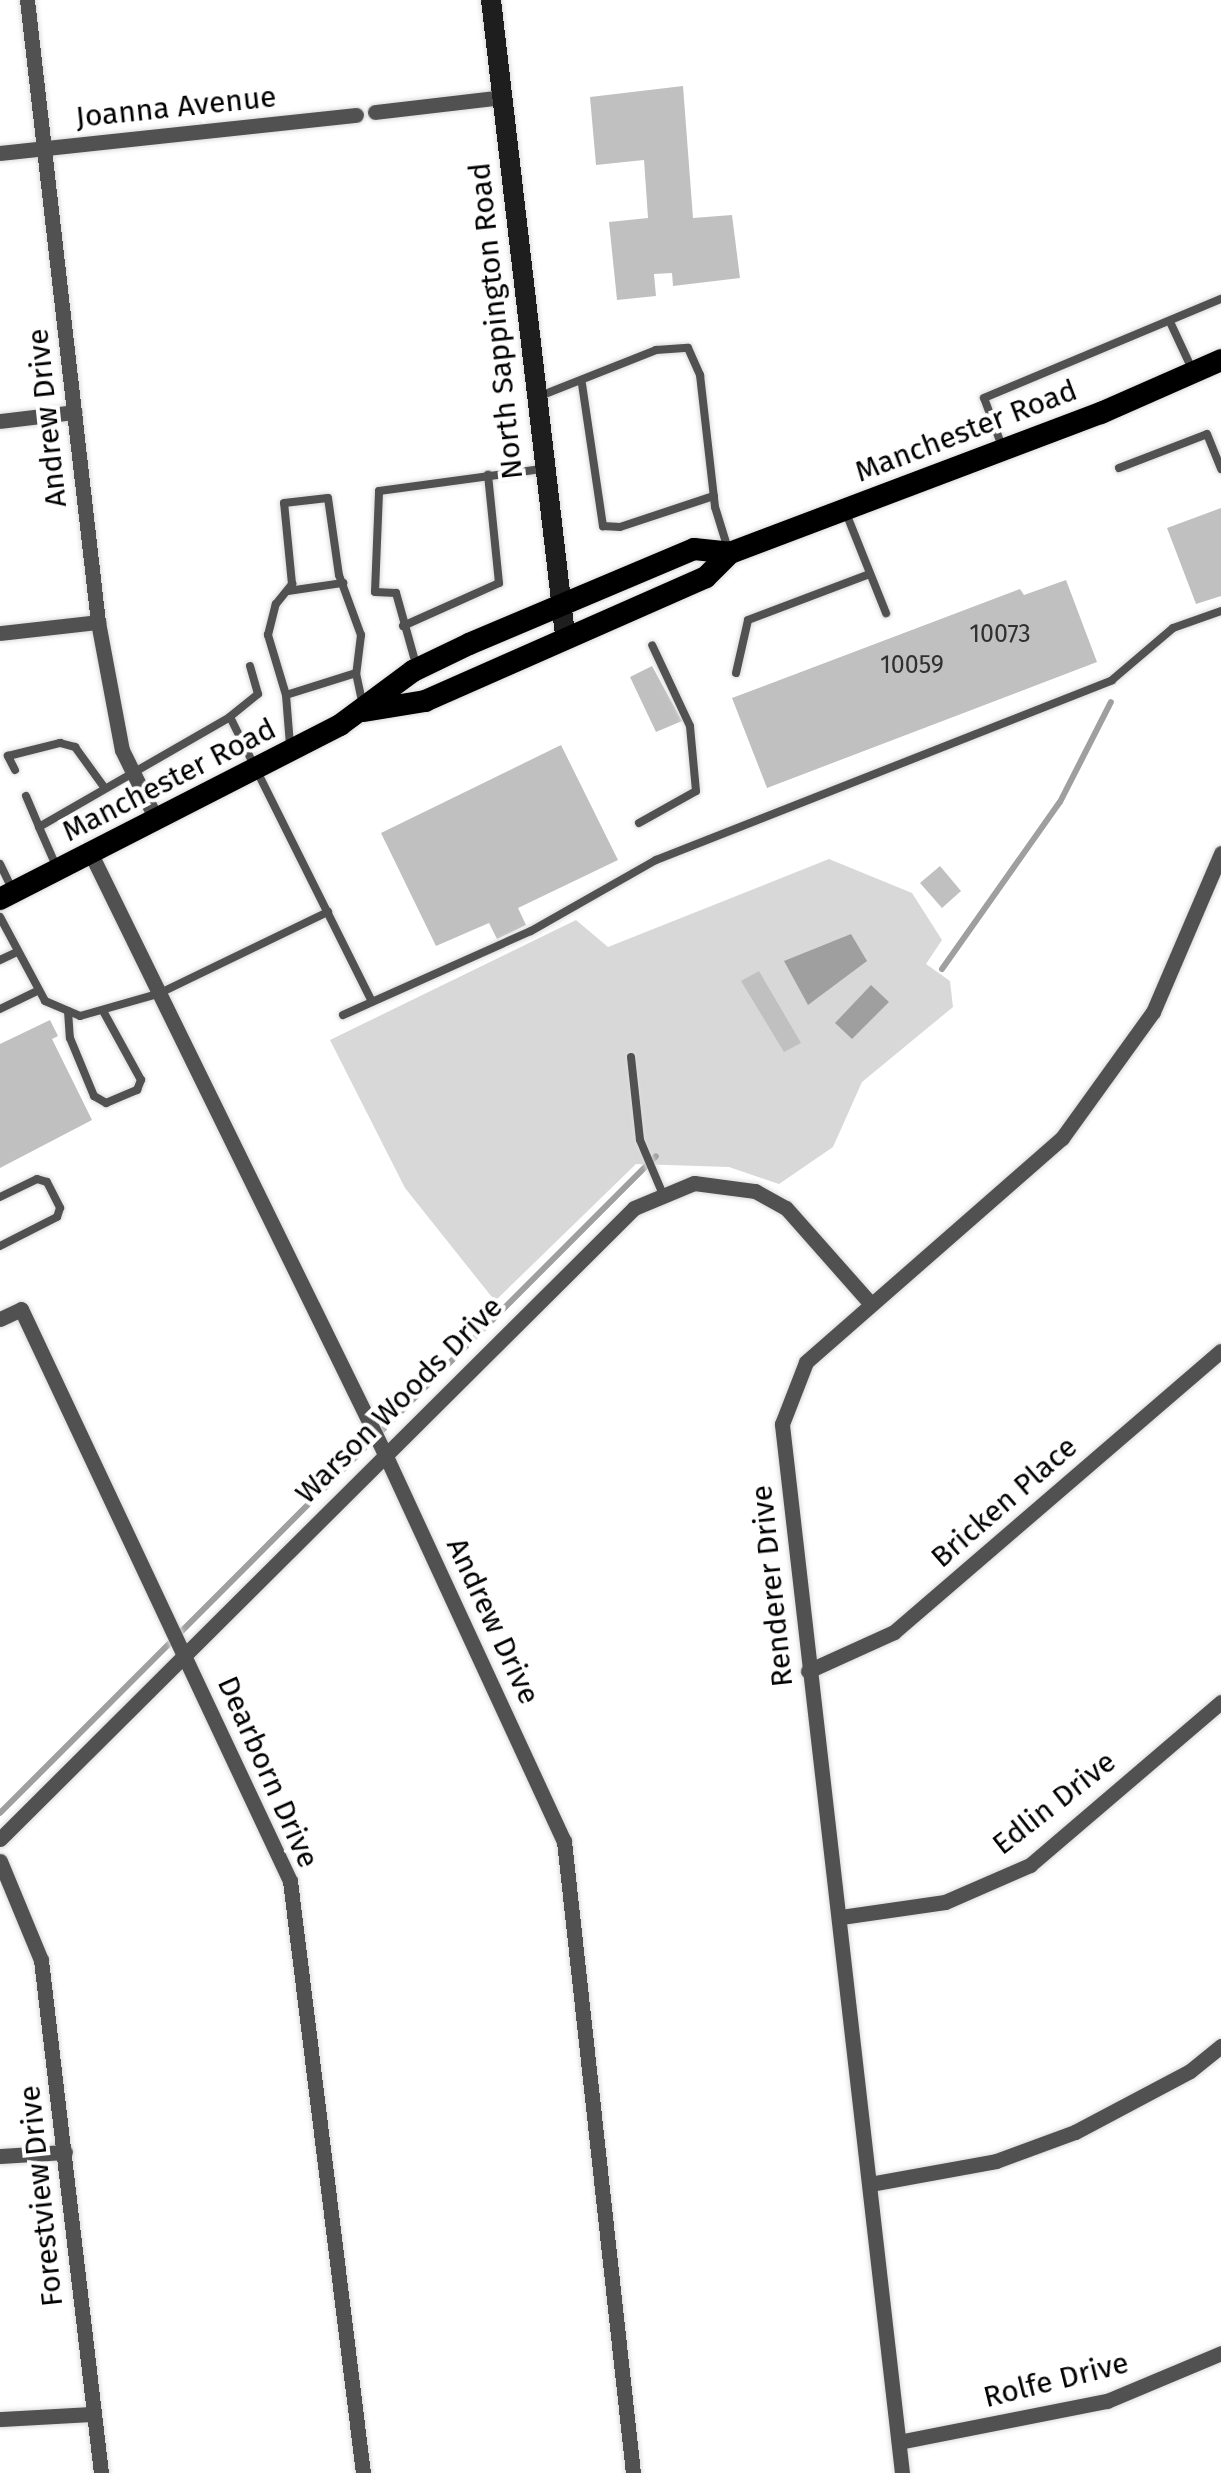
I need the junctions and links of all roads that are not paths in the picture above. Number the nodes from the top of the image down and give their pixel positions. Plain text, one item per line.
1 (27, 0) edge
2 (492, 0) edge
3 (503, 96) junction
4 (375, 112) dead end
5 (356, 115) dead end
6 (45, 148) junction
7 (0, 152) edge
8 (1221, 299) edge
9 (1171, 324) junction
10 (1221, 360) edge
11 (1194, 373) junction
12 (582, 384) junction
13 (534, 398) junction
14 (74, 412) junction
15 (0, 421) edge
16 (1003, 450) junction
17 (1119, 468) dead end
18 (542, 469) junction
19 (1221, 469) edge
20 (488, 474) junction
21 (714, 496) junction
22 (844, 509) junction
23 (730, 554) junction
24 (870, 574) junction
25 (343, 583) junction
26 (286, 591) junction
27 (558, 602) junction
28 (1221, 611) edge
29 (886, 612) dead end
30 (98, 622) junction
31 (403, 626) junction
32 (0, 633) edge
33 (565, 634) junction
34 (652, 646) dead end
35 (250, 666) dead end
36 (418, 669) junction
37 (356, 673) junction
38 (736, 673) dead end
39 (286, 696) junction
40 (364, 711) junction
41 (230, 717) junction
42 (290, 752) junction
43 (260, 767) junction
44 (15, 770) dead end
45 (132, 771) junction
46 (104, 788) junction
47 (26, 796) dead end
48 (157, 821) junction
49 (639, 823) dead end
50 (39, 826) junction
51 (1221, 853) edge
52 (91, 854) junction
53 (0, 864) edge
54 (58, 870) junction
55 (7, 896) edge
56 (328, 912) junction
57 (0, 917) edge
58 (17, 952) junction
59 (0, 960) edge
60 (38, 990) junction
61 (158, 994) junction
62 (372, 1002) junction
63 (0, 1009) edge
64 (68, 1011) junction
65 (104, 1011) junction
66 (343, 1015) dead end
67 (632, 1058) dead end
68 (662, 1192) junction
69 (0, 1197) edge
70 (0, 1246) edge
71 (870, 1303) junction
72 (0, 1319) edge
73 (1221, 1351) edge
74 (378, 1440) junction
75 (181, 1649) junction
76 (808, 1670) junction
77 (1221, 1702) edge
78 (0, 1839) edge
79 (0, 1861) edge
80 (841, 1917) junction
81 (1221, 2046) edge
82 (65, 2152) junction
83 (0, 2156) edge
84 (870, 2184) junction
85 (1221, 2354) edge
86 (93, 2414) junction
87 (0, 2419) edge
88 (900, 2442) junction
89 (100, 2473) edge
90 (363, 2473) edge
91 (633, 2473) edge
92 (902, 2473) edge

1 - 6 street, Andrew Drive
2 - 3 street, North Sappington Road
3 - 4 street
3 - 13 street, North Sappington Road
5 - 6 street, Joanna Avenue
6 - 7 street, Joanna Avenue
6 - 14 street, Andrew Drive
8 - 9 lane
9 - 11 lane
9 - 16 lane
10 - 11 main road, Manchester Road
11 - 16 main road, Manchester Road
12 - 13 lane
12 - 21 lane
12 - 21 lane
13 - 18 street, North Sappington Road
14 - 15 street
14 - 30 street, Andrew Drive
16 - 22 main road, Manchester Road
17 - 19 lane
18 - 20 lane
18 - 27 street, North Sappington Road
20 - 31 lane
20 - 31 lane
21 - 23 lane
22 - 23 main road, Manchester Road
22 - 24 lane
23 - 27 main road, Manchester Road
23 - 33 main road, Manchester Road
24 - 29 lane
24 - 38 lane
25 - 26 lane
25 - 26 lane
25 - 37 lane
26 - 39 lane
27 - 33 street, North Sappington Road
27 - 36 main road, Manchester Road
28 - 62 lane
30 - 32 street
30 - 45 street, Andrew Drive
31 - 36 lane
33 - 40 main road, Manchester Road
34 - 49 lane
35 - 41 lane
36 - 40 main road, Manchester Road
37 - 39 lane
37 - 40 lane
39 - 42 lane
40 - 42 main road, Manchester Road
41 - 43 lane
41 - 45 lane
42 - 43 main road, Manchester Road
43 - 48 main road, Manchester Road
43 - 56 lane
44 - 46 lane
45 - 46 lane
45 - 48 street, Andrew Drive
46 - 50 lane
47 - 50 lane
48 - 52 main road, Manchester Road
50 - 54 lane
51 - 71 street, Renderer Drive
52 - 54 main road, Manchester Road
52 - 61 street, Andrew Drive
53 - 55 lane
54 - 55 main road, Manchester Road
56 - 61 lane
56 - 62 lane
57 - 58 lane
58 - 59 lane
58 - 60 lane
60 - 63 lane
60 - 64 lane
61 - 65 lane
61 - 74 street, Andrew Drive
62 - 66 lane
64 - 65 lane
64 - 65 lane
67 - 68 lane
68 - 71 street, Warson Woods Drive
68 - 74 street, Warson Woods Drive
69 - 70 lane
71 - 76 street, Renderer Drive
72 - 75 street, Dearborn Drive
73 - 76 street, Bricken Place
74 - 75 street, Warson Woods Drive
74 - 91 street, Andrew Drive
75 - 78 street, Warson Woods Drive
75 - 90 street, Dearborn Drive
76 - 80 street, Renderer Drive
77 - 80 street, Edlin Drive
79 - 82 street, Forestview Drive
80 - 84 street, Renderer Drive
81 - 84 street
82 - 83 street
82 - 86 street, Forestview Drive
84 - 88 street, Renderer Drive
85 - 88 street, Rolfe Drive
86 - 87 street
86 - 89 street, Forestview Drive
88 - 92 street, Renderer Drive

